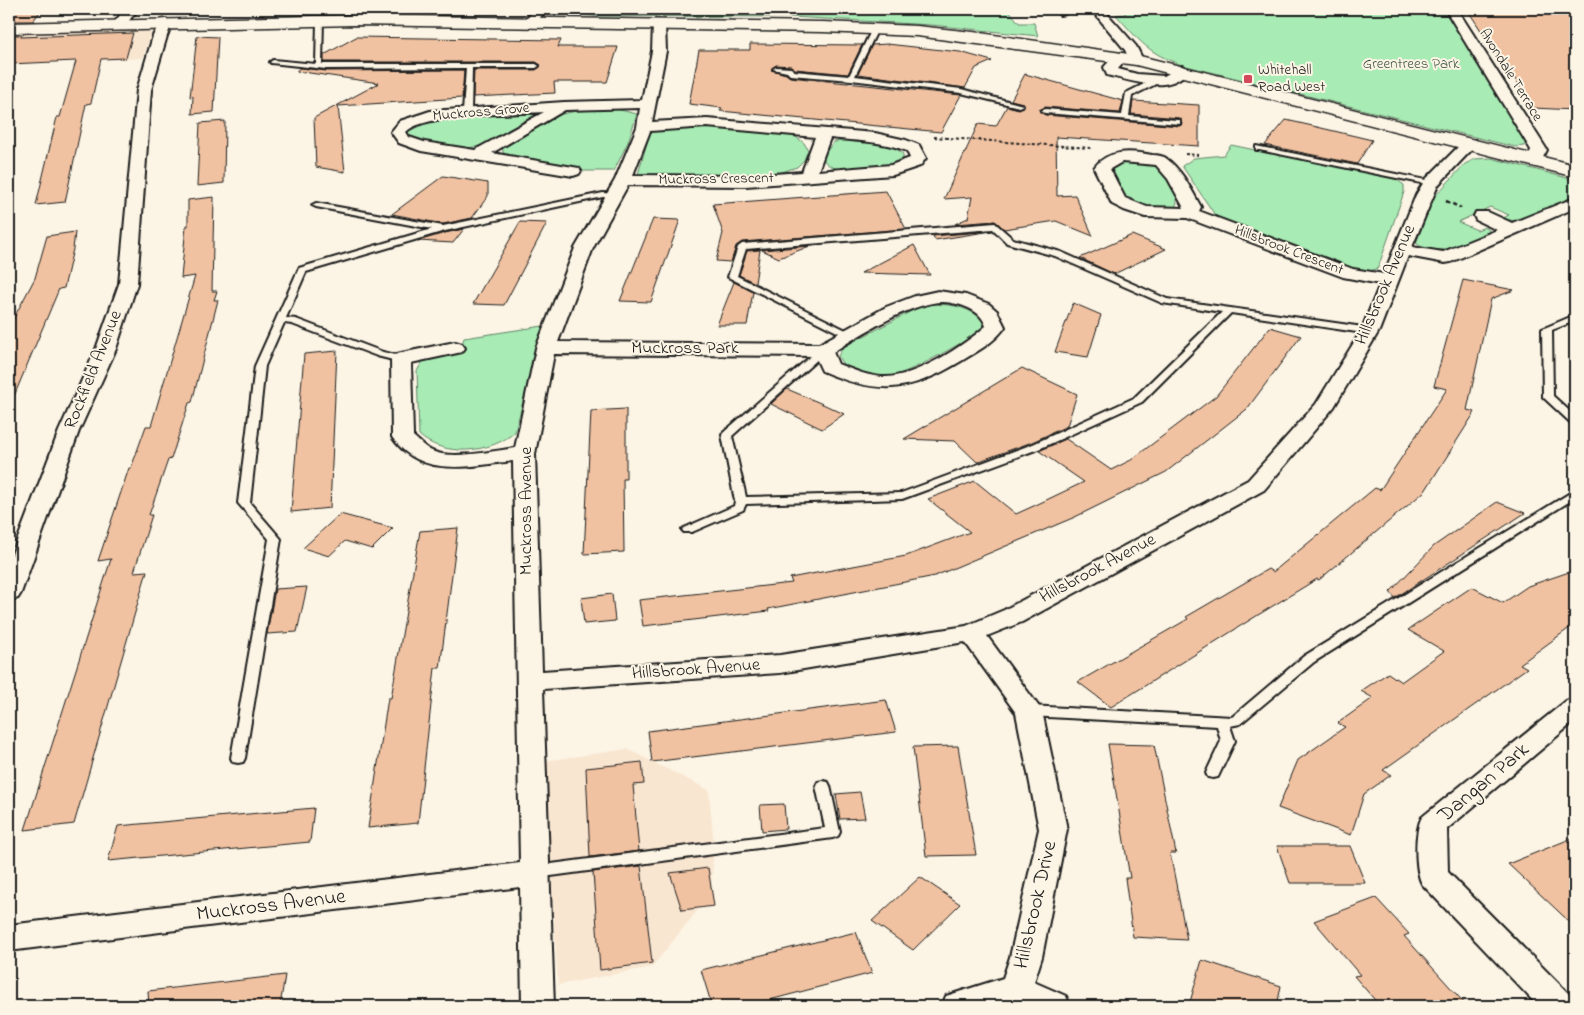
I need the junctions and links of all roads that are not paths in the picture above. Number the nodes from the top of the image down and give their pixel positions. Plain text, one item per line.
1 (132, 9) edge
2 (1097, 9) edge
3 (1451, 9) edge
4 (535, 15) edge
5 (320, 20) junction
6 (166, 23) junction
7 (119, 24) junction
8 (659, 24) junction
9 (9, 28) edge
10 (875, 29) junction
11 (1129, 59) junction
12 (273, 62) dead end
13 (319, 66) junction
14 (536, 66) dead end
15 (469, 67) junction
16 (776, 69) dead end
17 (1182, 70) junction
18 (851, 78) junction
19 (1156, 80) junction
20 (648, 104) junction
21 (1019, 105) dead end
22 (564, 106) junction
23 (1046, 111) dead end
24 (467, 112) junction
25 (1125, 118) junction
26 (1177, 122) dead end
27 (644, 127) junction
28 (824, 134) junction
29 (1470, 143) junction
30 (1259, 148) dead end
31 (478, 155) junction
32 (1535, 160) junction
33 (573, 171) dead end
34 (1575, 171) edge
35 (808, 175) junction
36 (1431, 183) junction
37 (619, 188) junction
38 (1574, 202) edge
39 (316, 205) dead end
40 (1189, 213) junction
41 (1482, 216) dead end
42 (443, 229) junction
43 (1512, 230) junction
44 (1403, 250) junction
45 (1390, 281) junction
46 (1229, 310) junction
47 (1575, 318) edge
48 (281, 320) junction
49 (1370, 331) junction
50 (847, 334) junction
51 (455, 348) dead end
52 (546, 348) junction
53 (823, 350) junction
54 (401, 359) junction
55 (1575, 421) edge
56 (524, 454) junction
57 (1575, 493) edge
58 (741, 501) junction
59 (688, 530) dead end
60 (9, 592) edge
61 (971, 633) junction
62 (530, 681) junction
63 (1575, 706) edge
64 (1029, 711) junction
65 (1222, 722) junction
66 (238, 758) dead end
67 (1213, 773) dead end
68 (823, 786) dead end
69 (534, 872) junction
70 (9, 938) edge
71 (1016, 988) junction
72 (538, 1006) edge
73 (958, 1006) edge
74 (1054, 1006) edge
75 (1560, 1006) edge

1 - 7 street
2 - 11 street
3 - 32 street, Avondale Terrace
4 - 5 street
4 - 8 street
5 - 6 street
5 - 13 lane
6 - 7 street
6 - 60 street, Rockfield Avenue
7 - 9 street
8 - 10 street
8 - 20 street, Muckross Avenue
10 - 11 street
10 - 18 lane
11 - 17 street
11 - 19 street
12 - 13 lane
13 - 15 lane
14 - 15 lane
15 - 24 lane
16 - 18 lane
17 - 19 street
17 - 29 street
18 - 21 lane
19 - 25 lane
20 - 22 street, Muckross Grove
20 - 27 street, Muckross Avenue
22 - 24 street, Muckross Grove
22 - 31 street, Muckross Grove
23 - 25 lane
24 - 31 street, Muckross Grove
25 - 26 lane
27 - 28 street, Muckross Crescent
27 - 37 street, Muckross Avenue
28 - 35 street
28 - 35 street, Muckross Crescent
29 - 32 street
29 - 36 street, Hillsbrook Avenue
30 - 36 lane
31 - 33 street, Muckross Grove
32 - 34 street
35 - 37 street, Muckross Crescent
36 - 44 street, Hillsbrook Avenue
37 - 42 lane
37 - 52 street, Muckross Avenue
38 - 43 street
39 - 42 lane
40 - 40 street, Hillsbrook Crescent
40 - 45 street, Hillsbrook Crescent
41 - 43 street
42 - 48 lane
43 - 44 street
44 - 45 street, Hillsbrook Avenue
45 - 49 street, Hillsbrook Avenue
46 - 49 lane
46 - 50 lane
46 - 58 lane
47 - 55 lane
48 - 54 lane
48 - 66 lane
49 - 61 street, Hillsbrook Avenue
50 - 53 street
50 - 53 street
51 - 54 street
52 - 53 street, Muckross Park
52 - 56 street, Muckross Avenue
53 - 58 lane
54 - 56 street
56 - 62 street, Muckross Avenue
57 - 65 lane
58 - 59 lane
61 - 62 street, Hillsbrook Avenue
61 - 64 street, Hillsbrook Drive
62 - 69 street, Muckross Avenue
63 - 75 street, Dangan Park
64 - 65 lane
64 - 71 street, Hillsbrook Drive
65 - 67 lane
68 - 69 lane
69 - 70 street, Muckross Avenue
69 - 72 street, Muckross Avenue
71 - 73 street, Hillsbrook Drive
71 - 74 street, Hillsbrook Drive

